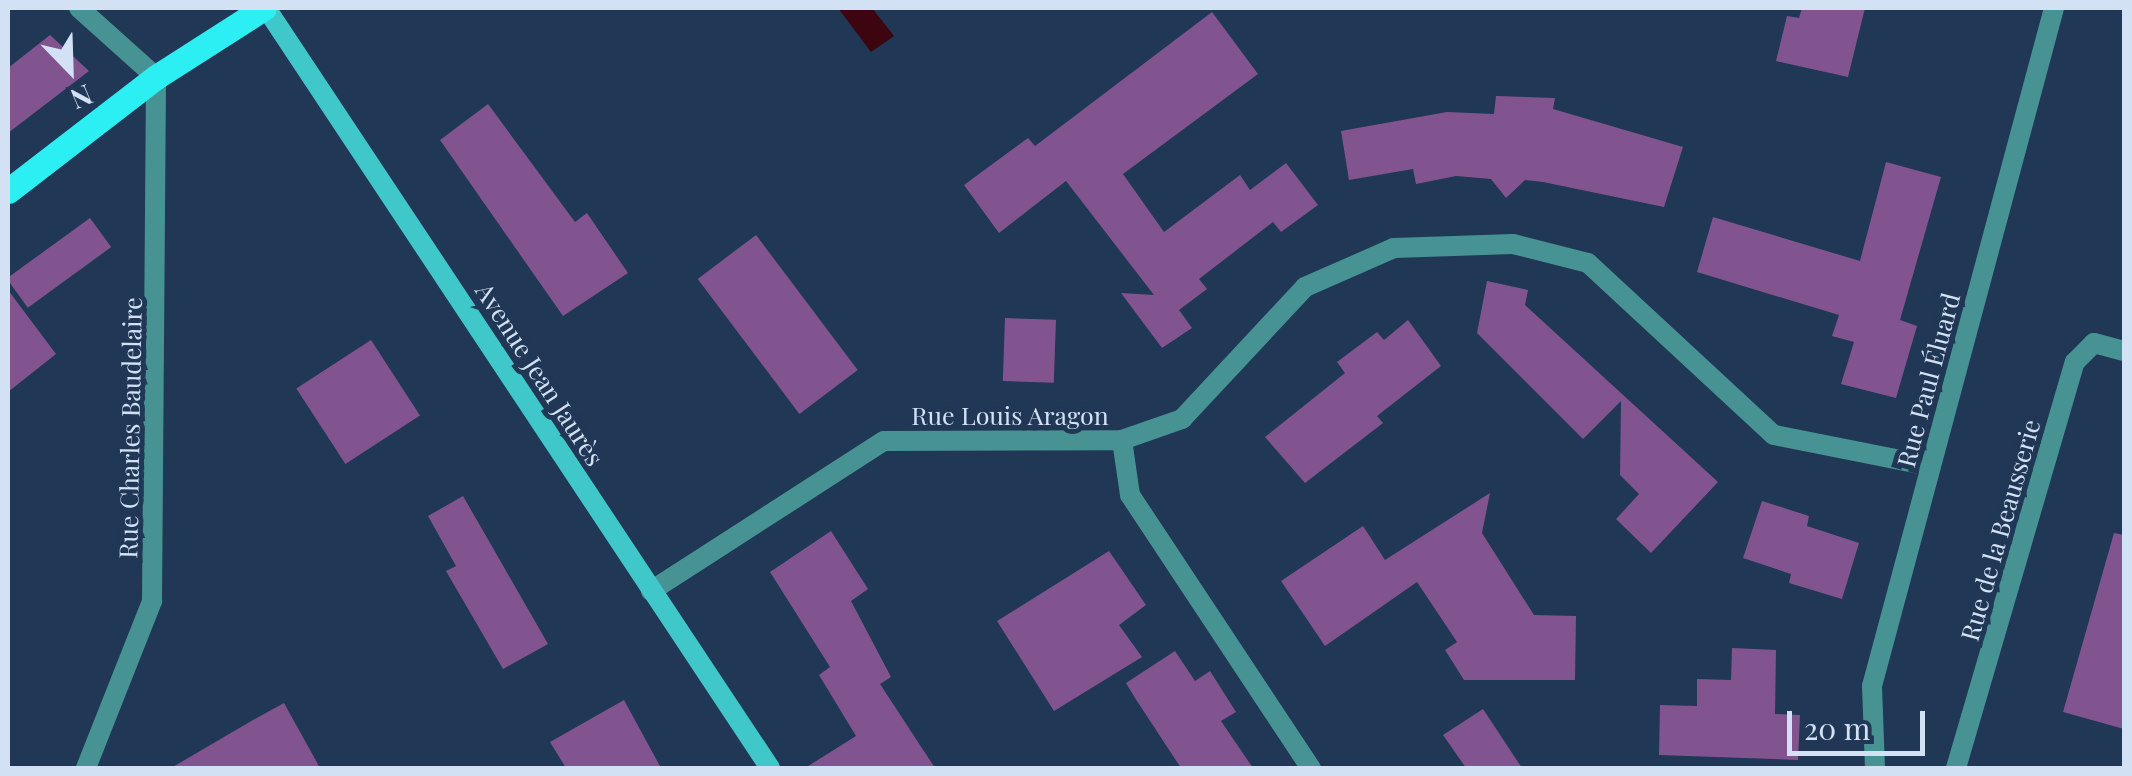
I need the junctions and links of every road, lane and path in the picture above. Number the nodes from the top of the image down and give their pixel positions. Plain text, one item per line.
1 (79, 8) edge
2 (265, 8) edge
3 (2054, 8) edge
4 (156, 77) junction
5 (8, 191) edge
6 (2124, 350) edge
7 (1122, 440) junction
8 (1931, 466) junction
9 (651, 591) junction
10 (86, 768) edge
11 (770, 768) edge
12 (1311, 768) edge
13 (1875, 768) edge
14 (1956, 768) edge

1 - 4 street
2 - 4 main road
2 - 9 main road, Avenue Jean Jaurès
3 - 8 street, Rue Paul Éluard
4 - 5 main road
4 - 10 street, Rue Charles Baudelaire
6 - 14 street, Rue de la Beausserie
7 - 8 street, Rue Louis Aragon
7 - 9 street, Rue Louis Aragon
7 - 12 street
8 - 13 street, Rue Paul Éluard
9 - 11 main road, Avenue Jean Jaurès

